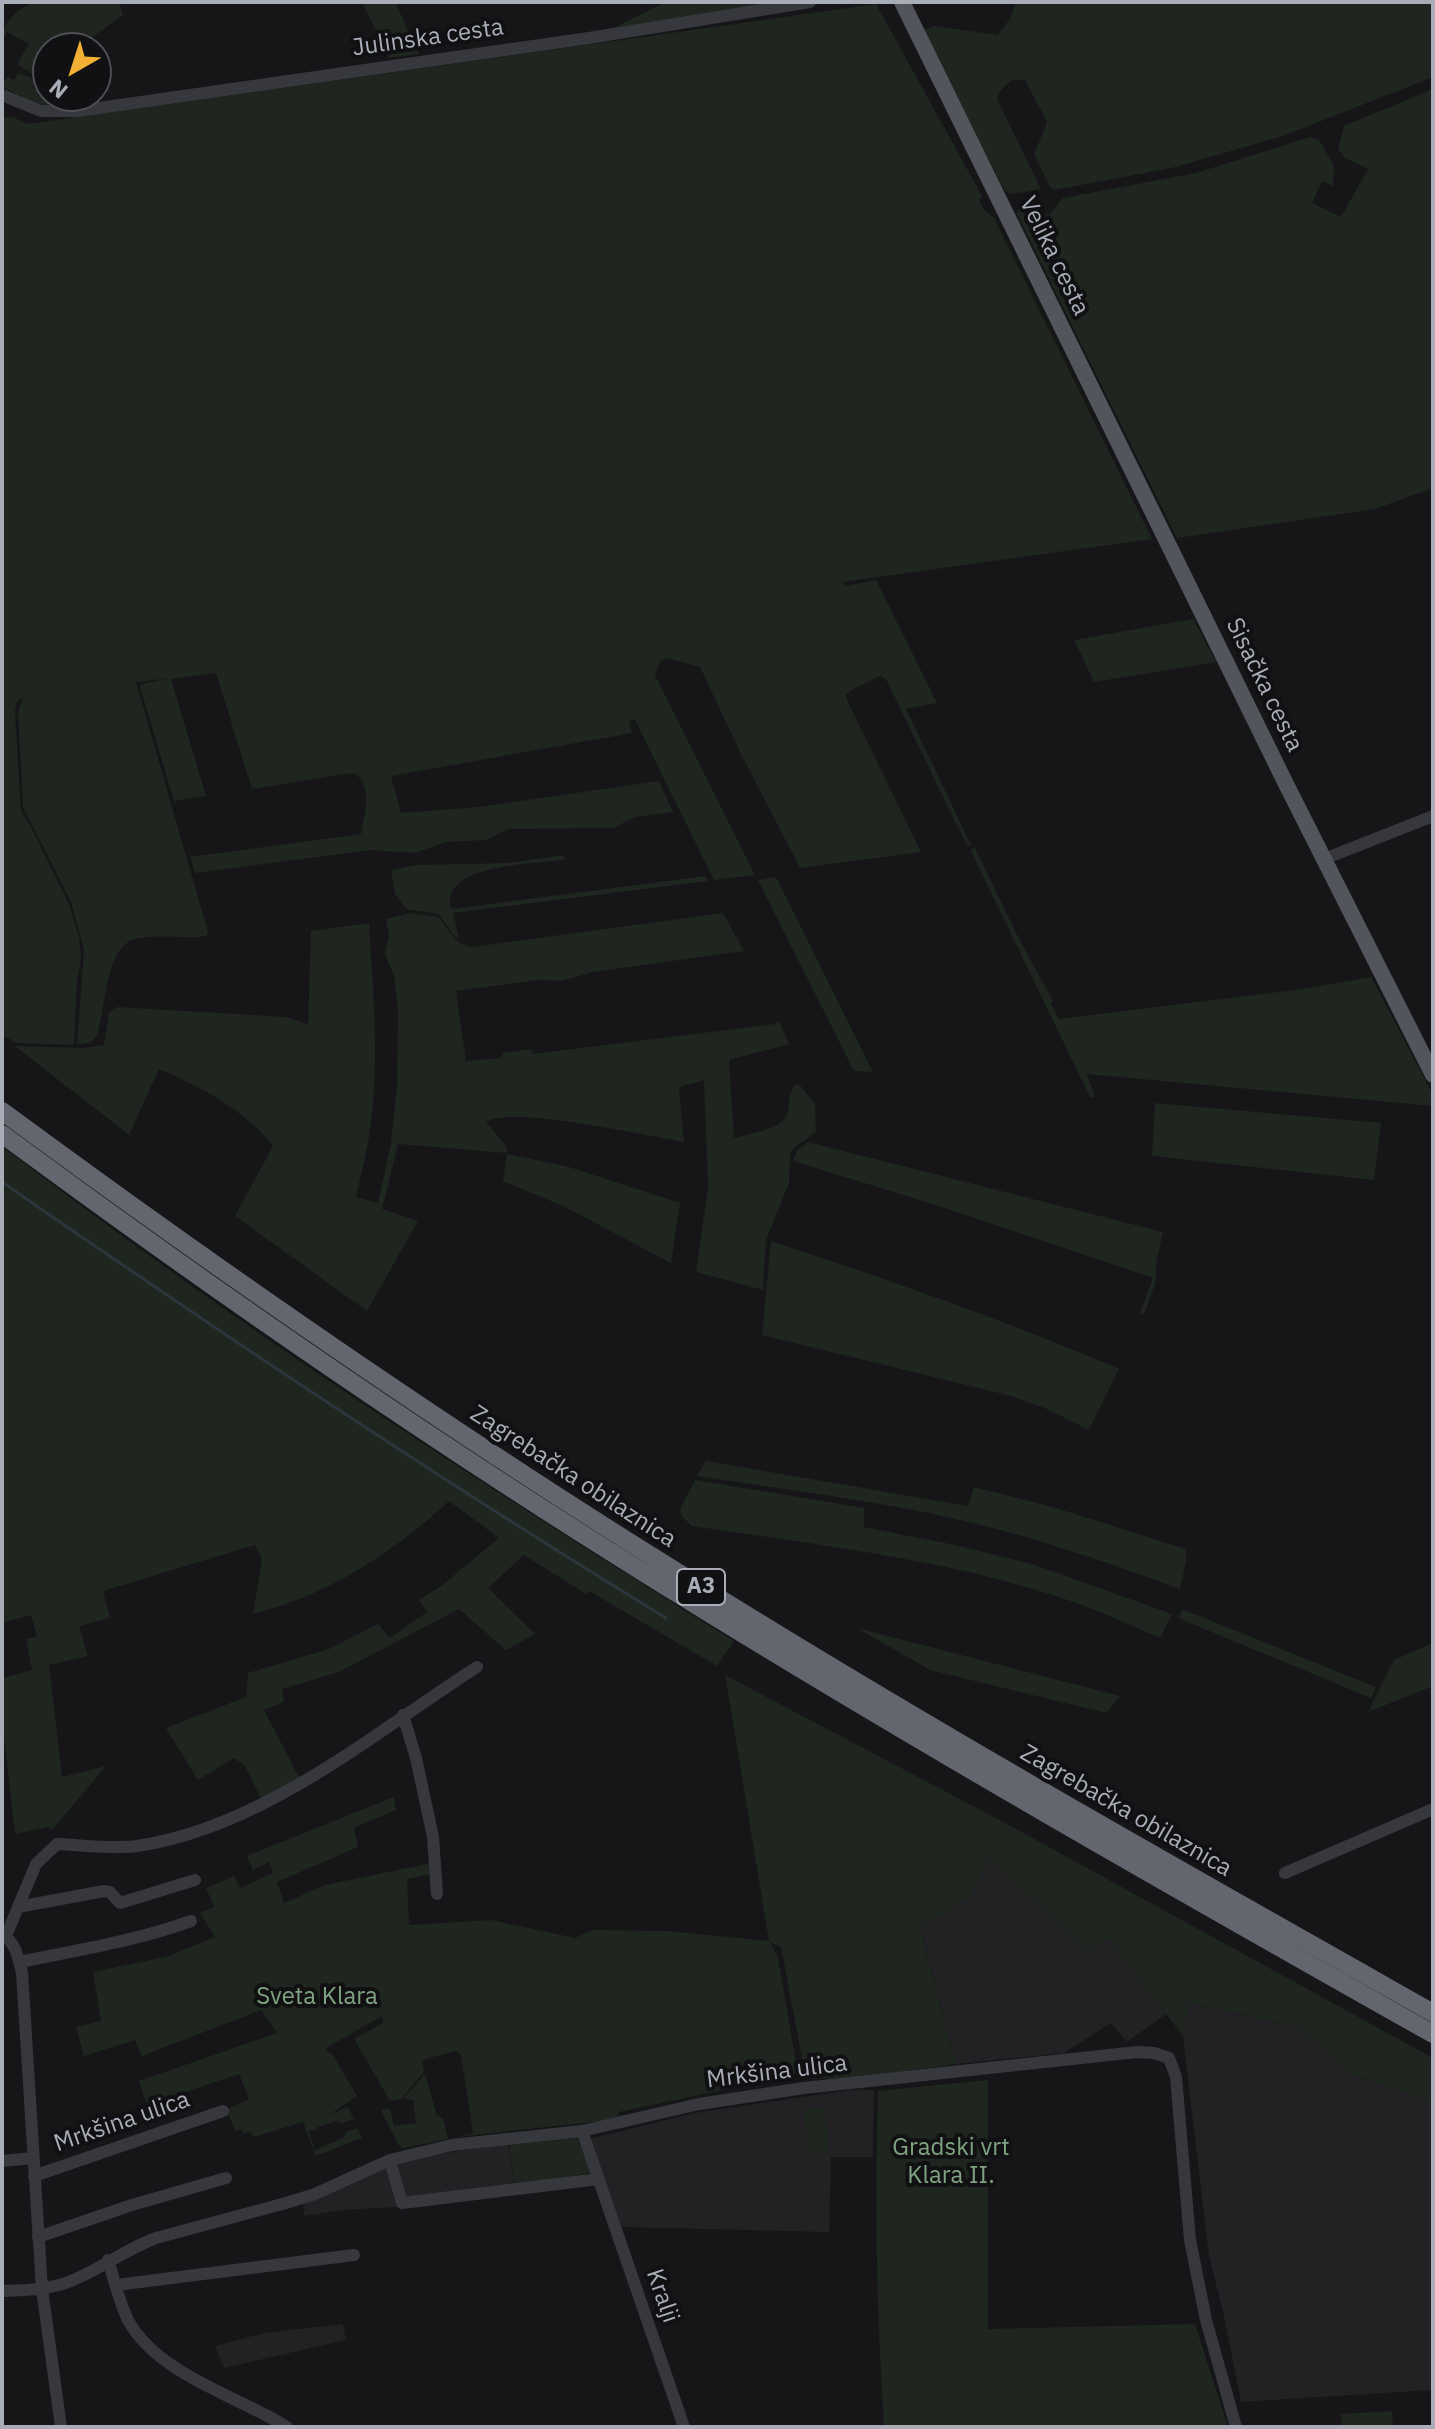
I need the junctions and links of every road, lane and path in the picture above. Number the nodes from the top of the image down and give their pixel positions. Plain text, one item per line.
1 (810, 2) edge
2 (902, 2) edge
3 (2, 95) edge
4 (1162, 531) joint
5 (1433, 816) edge
6 (1324, 859) junction
7 (1433, 1075) edge
8 (2, 1111) edge
9 (2, 1134) edge
10 (477, 1667) dead end
11 (403, 1715) junction
12 (1433, 1809) edge
13 (1285, 1873) dead end
14 (195, 1880) dead end
15 (437, 1894) dead end
16 (18, 1907) junction
17 (191, 1921) dead end
18 (4, 1935) edge
19 (20, 1962) junction
20 (1433, 2013) edge
21 (1433, 2034) edge
22 (223, 2111) dead end
23 (582, 2131) junction
24 (33, 2158) junction
25 (390, 2160) junction
26 (2, 2161) edge
27 (34, 2176) junction
28 (226, 2178) dead end
29 (599, 2179) junction
30 (38, 2237) junction
31 (354, 2255) dead end
32 (108, 2260) junction
33 (116, 2285) junction
34 (42, 2289) junction
35 (2, 2291) edge
36 (278, 2425) edge
37 (61, 2427) edge
38 (684, 2427) edge
39 (1236, 2427) edge

1 - 3 street, Julinska cesta
2 - 4 main road, Velika cesta
4 - 6 main road, Sisačka cesta
5 - 6 street
6 - 7 main road, Sisačka cesta
8 - 20 highway, Zagrebačka obilaznica / A3
9 - 21 highway, Zagrebačka obilaznica / A3
10 - 11 street, Mrkšina ulica
11 - 15 street
11 - 16 street, Mrkšina ulica
12 - 13 street
14 - 16 street
16 - 18 street, Mrkšina ulica
17 - 19 street
18 - 19 street, Mrkšina ulica
19 - 24 street, Mrkšina ulica
22 - 27 street, Mrkšina ulica
23 - 25 street, Mrkšina ulica
23 - 29 street, Kralji
23 - 39 street, Mrkšina ulica
24 - 26 street, Mrkšina ulica
24 - 27 street, Mrkšina ulica
25 - 29 street
25 - 32 street, Mrkšina ulica
27 - 30 street, Mrkšina ulica
28 - 30 street
29 - 38 street, Kralji
30 - 34 street, Mrkšina ulica
31 - 33 street
32 - 33 street
32 - 34 street, Mrkšina ulica
33 - 36 street
34 - 35 street, Mrkšina ulica
34 - 37 street

